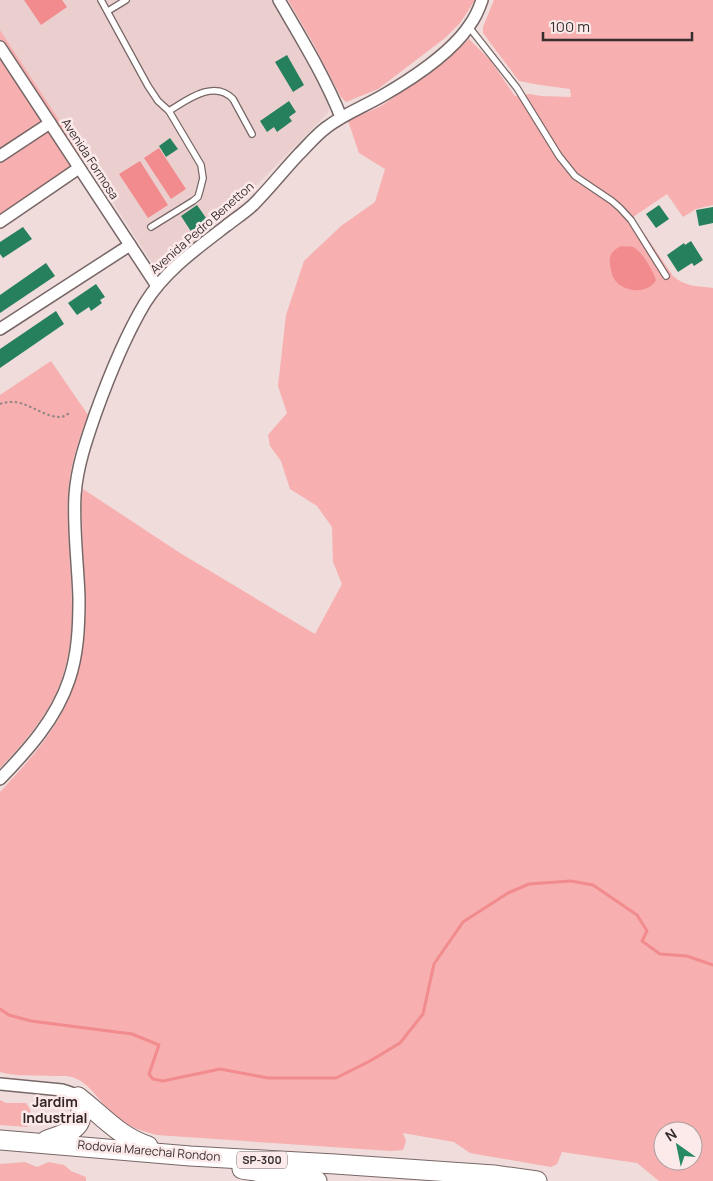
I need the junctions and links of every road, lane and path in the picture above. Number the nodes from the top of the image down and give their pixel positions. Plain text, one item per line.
1 (101, 0) edge
2 (126, 0) edge
3 (279, 0) edge
4 (482, 0) edge
5 (108, 12) junction
6 (469, 27) junction
7 (1, 52) edge
8 (169, 112) junction
9 (341, 117) junction
10 (50, 123) junction
11 (252, 134) dead end
12 (0, 156) edge
13 (79, 168) junction
14 (0, 222) edge
15 (151, 228) dead end
16 (130, 245) junction
17 (666, 276) dead end
18 (157, 286) junction
19 (0, 329) edge
20 (0, 404) edge
21 (69, 412) dead end
22 (0, 779) edge
23 (0, 1084) edge
24 (78, 1097) junction
25 (0, 1140) edge
26 (41, 1142) junction
27 (183, 1155) junction
28 (317, 1181) edge
29 (537, 1181) edge

1 - 5 lane
2 - 5 lane
3 - 9 street
4 - 6 street, Avenida Pedro Benetton
5 - 8 lane
6 - 9 street, Avenida Pedro Benetton
6 - 17 lane
7 - 10 street, Avenida Formosa
8 - 11 lane
8 - 15 lane
9 - 18 street, Avenida Pedro Benetton
10 - 12 street
10 - 13 street, Avenida Formosa
13 - 14 street
13 - 16 street, Avenida Formosa
16 - 18 street, Avenida Formosa
16 - 19 street
18 - 22 street, Avenida Pedro Benetton
20 - 21 path
23 - 24 street
24 - 26 main road
24 - 27 main road
25 - 26 main road, Rodovia Marechal Rondon / SP-300
26 - 27 main road, Rodovia Marechal Rondon / SP-300
27 - 28 main road
27 - 29 main road, Rodovia Marechal Rondon / SP-300

